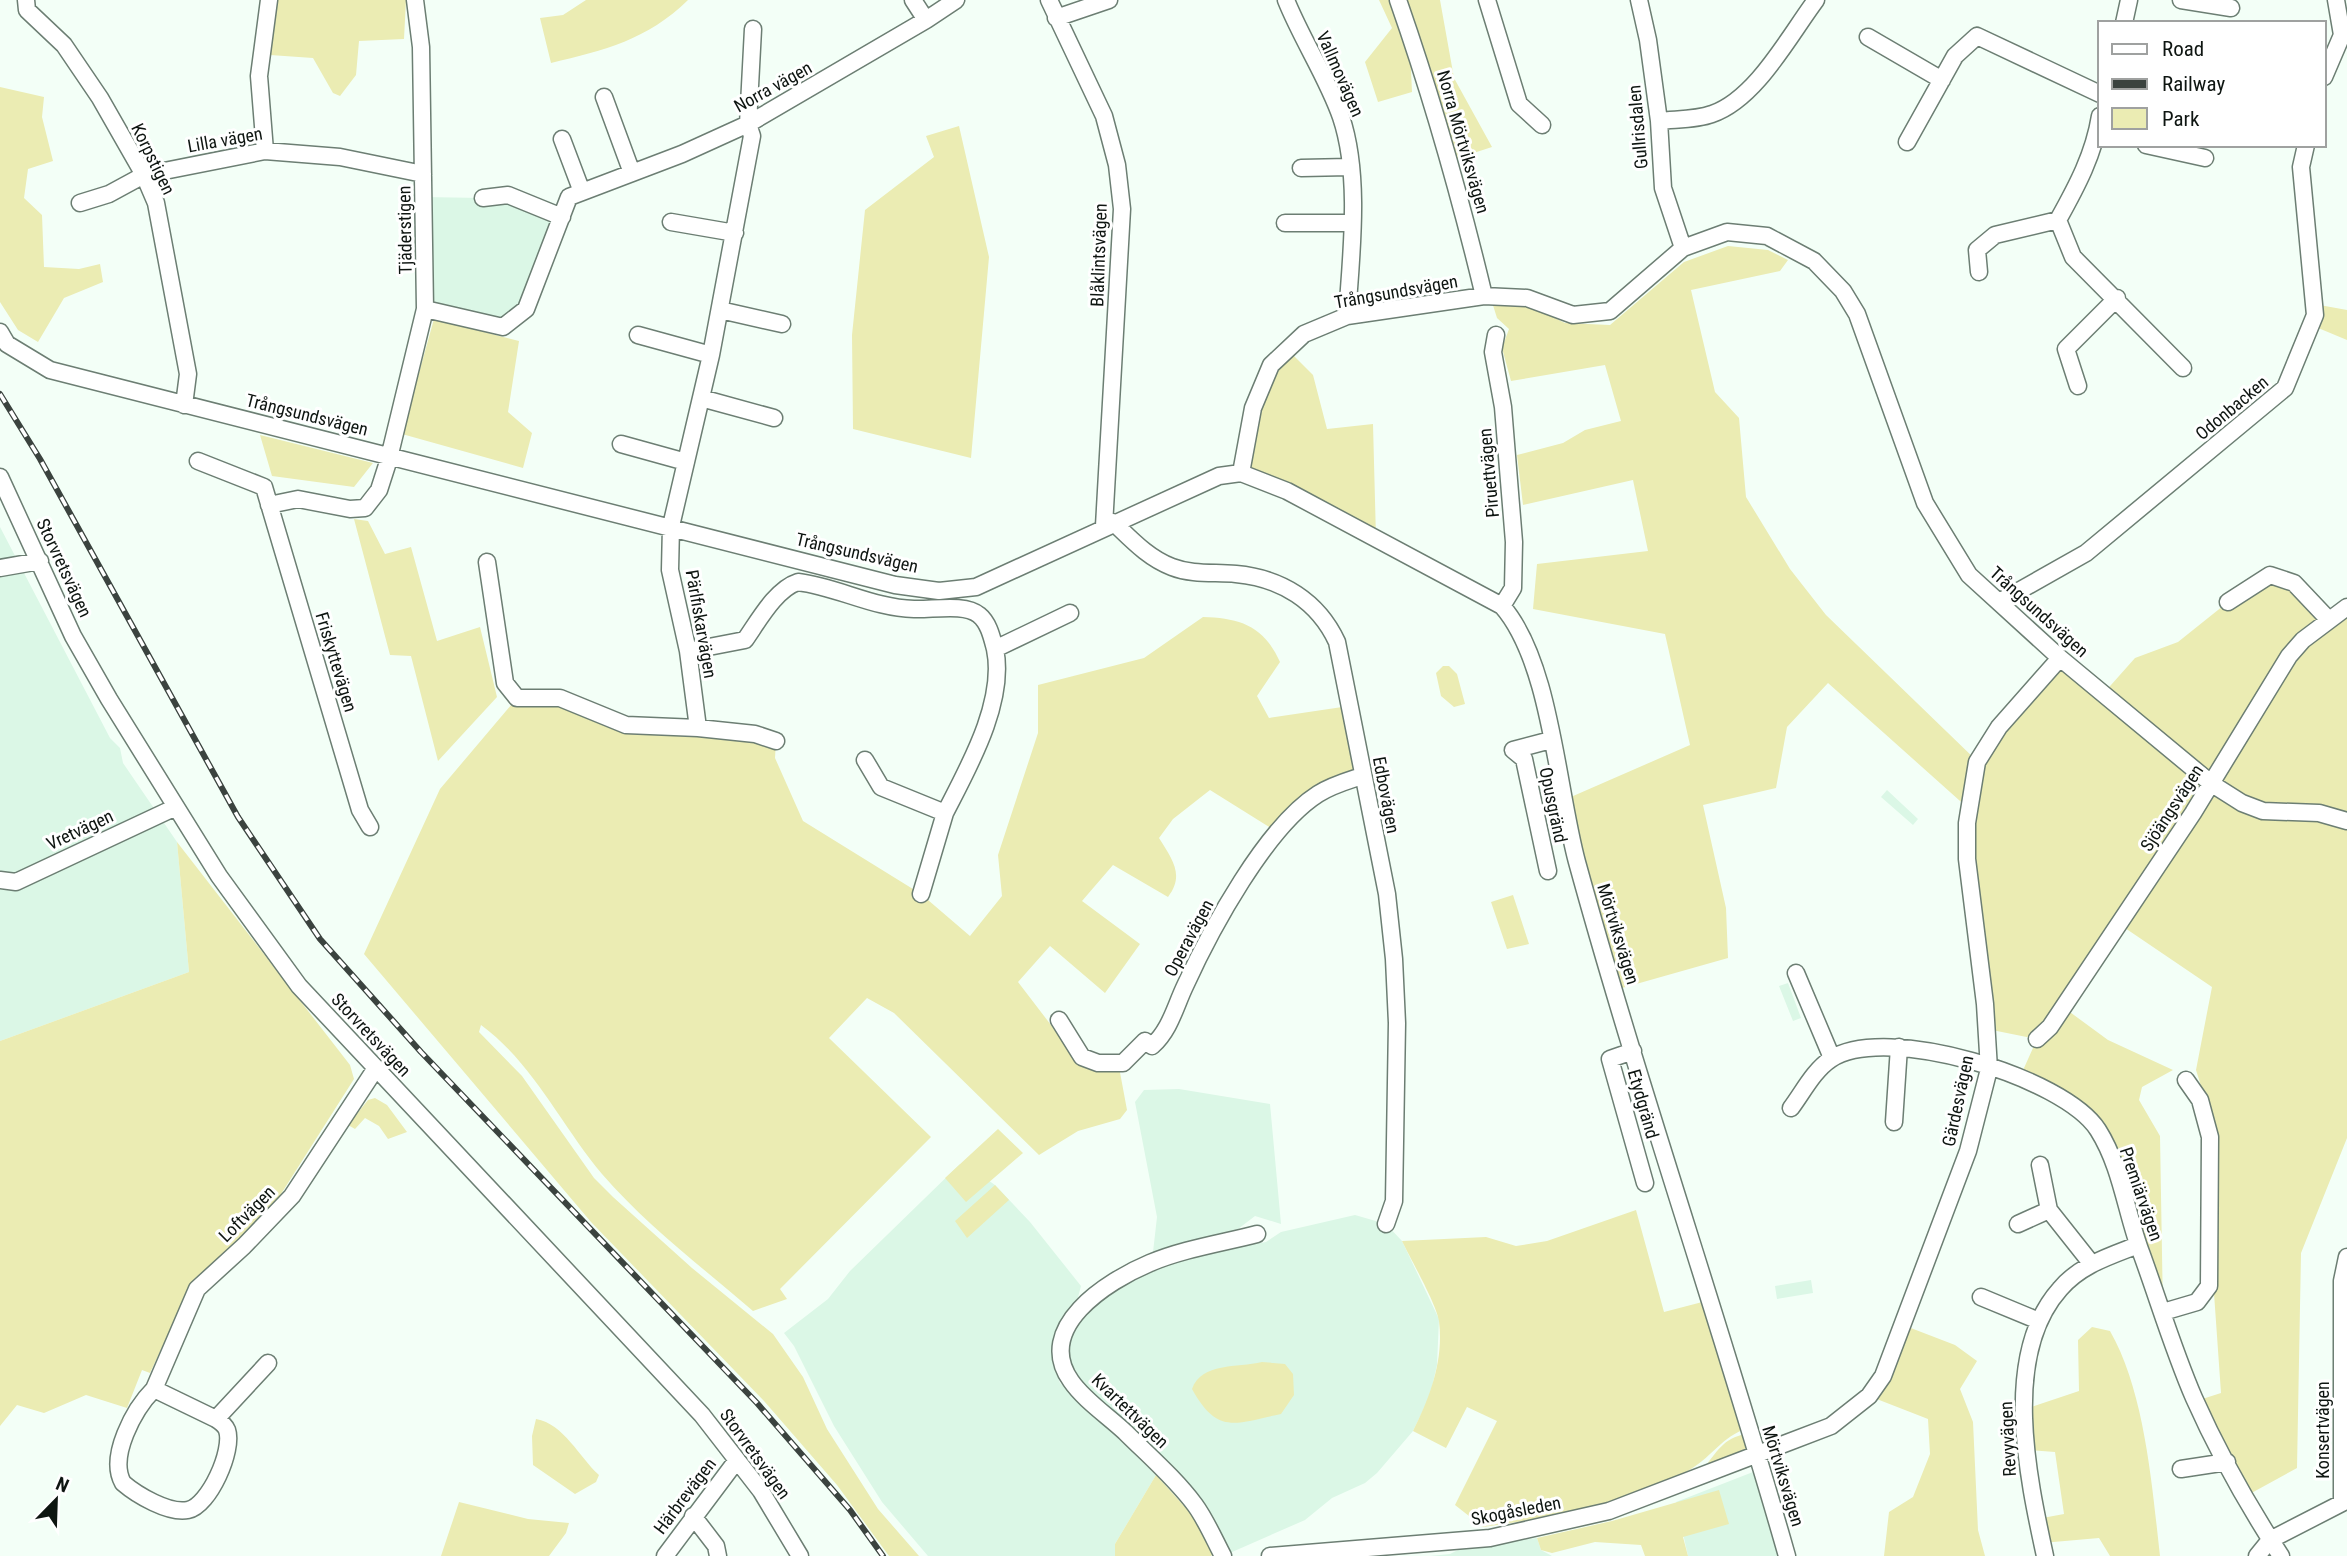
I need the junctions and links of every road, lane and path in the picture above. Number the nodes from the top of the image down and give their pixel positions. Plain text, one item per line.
1 (26, 0) edge
2 (269, 0) edge
3 (415, 0) edge
4 (913, 0) edge
5 (956, 0) edge
6 (1048, 0) edge
7 (1109, 0) edge
8 (1286, 0) edge
9 (1398, 0) edge
10 (1487, 0) edge
11 (1639, 0) edge
12 (1816, 0) edge
13 (2129, 0) edge
14 (2181, 0) edge
15 (2336, 0) edge
16 (2231, 8) dead end
17 (1056, 18) junction
18 (926, 20) junction
19 (2124, 21) edge
20 (753, 29) dead end
21 (1868, 37) dead end
22 (2326, 72) edge
23 (1942, 80) junction
24 (2098, 93) edge
25 (604, 97) dead end
26 (1659, 121) junction
27 (748, 124) junction
28 (1542, 125) dead end
29 (2098, 137) edge
30 (562, 139) dead end
31 (1907, 142) dead end
32 (2155, 147) edge
33 (2306, 147) edge
34 (265, 151) junction
35 (2205, 159) dead end
36 (1349, 167) junction
37 (1301, 168) dead end
38 (632, 173) junction
39 (423, 174) junction
40 (144, 175) junction
41 (582, 192) junction
42 (483, 198) dead end
43 (80, 203) dead end
44 (562, 218) junction
45 (2058, 220) junction
46 (671, 222) dead end
47 (1285, 223) dead end
48 (1352, 223) junction
49 (735, 233) junction
50 (1683, 248) junction
51 (1979, 272) dead end
52 (1484, 296) junction
53 (2118, 298) junction
54 (425, 309) junction
55 (720, 310) junction
56 (1347, 316) junction
57 (782, 324) dead end
58 (0, 332) edge
59 (638, 335) dead end
60 (1496, 335) dead end
61 (711, 355) junction
62 (2183, 368) dead end
63 (2078, 386) dead end
64 (701, 398) junction
65 (184, 405) junction
66 (774, 418) dead end
67 (621, 444) dead end
68 (389, 455) junction
69 (198, 461) dead end
70 (686, 462) junction
71 (1241, 473) junction
72 (0, 477) edge
73 (269, 505) junction
74 (1109, 524) junction
75 (671, 526) junction
76 (40, 561) junction
77 (487, 562) dead end
78 (0, 568) edge
79 (2001, 601) junction
80 (2228, 603) dead end
81 (1502, 606) junction
82 (2347, 607) edge
83 (1070, 613) dead end
84 (2329, 620) junction
85 (995, 649) junction
86 (688, 651) junction
87 (2060, 658) junction
88 (698, 728) junction
89 (1551, 740) junction
90 (776, 741) dead end
91 (865, 760) dead end
92 (1362, 776) junction
93 (2212, 784) junction
94 (176, 807) junction
95 (945, 813) junction
96 (2347, 821) edge
97 (370, 827) dead end
98 (1548, 871) dead end
99 (0, 880) edge
100 (921, 894) dead end
101 (1796, 973) dead end
102 (1059, 1020) dead end
103 (2037, 1039) dead end
104 (1899, 1047) junction
105 (1633, 1051) junction
106 (1832, 1058) junction
107 (376, 1068) junction
108 (1989, 1069) junction
109 (2186, 1080) dead end
110 (1791, 1108) dead end
111 (1894, 1122) dead end
112 (2040, 1165) dead end
113 (1645, 1183) dead end
114 (2049, 1210) junction
115 (1386, 1224) dead end
116 (2018, 1224) dead end
117 (1257, 1234) dead end
118 (2138, 1245) junction
119 (2347, 1257) edge
120 (2091, 1263) junction
121 (1981, 1297) dead end
122 (2163, 1312) junction
123 (2039, 1321) junction
124 (268, 1363) dead end
125 (154, 1390) junction
126 (216, 1419) junction
127 (1758, 1455) junction
128 (737, 1460) junction
129 (2227, 1462) junction
130 (2181, 1469) dead end
131 (2345, 1504) edge
132 (693, 1516) junction
133 (1490, 1538) junction
134 (2270, 1540) junction
135 (665, 1556) edge
136 (718, 1556) edge
137 (800, 1556) edge
138 (1223, 1556) edge
139 (1270, 1556) edge
140 (1491, 1556) edge
141 (1787, 1556) edge
142 (2045, 1556) edge
143 (2257, 1556) edge
144 (2281, 1556) edge

1 - 40 street, Korpstigen
2 - 34 street
3 - 39 street, Tjäderstigen
4 - 18 street
5 - 18 street, Norra vägen
6 - 17 street, Blåklintsvägen
7 - 17 street
8 - 36 street, Vallmovägen
9 - 52 street, Norra Mörtviksvägen
10 - 28 street
11 - 26 street, Gullrisdalen
12 - 26 street
13 - 19 street
14 - 16 street
15 - 22 street
17 - 74 street, Blåklintsvägen
18 - 27 street, Norra vägen
20 - 27 street, Pärlfiskarvägen
21 - 23 street
23 - 24 street
23 - 31 street
25 - 38 street
26 - 50 street, Gullrisdalen
27 - 38 street, Norra vägen
27 - 49 street, Pärlfiskarvägen
29 - 45 street
30 - 41 street
32 - 35 street
33 - 79 street, Odonbacken
34 - 39 street, Lilla vägen
34 - 40 street, Lilla vägen
36 - 37 street
36 - 48 street, Vallmovägen
38 - 41 street, Norra vägen
39 - 54 street, Tjäderstigen
40 - 43 street, Lilla vägen
40 - 65 street, Korpstigen
41 - 44 street
42 - 44 street
44 - 54 street
45 - 51 street
45 - 53 street
46 - 49 street
47 - 48 street
48 - 56 street, Vallmovägen
49 - 55 street, Pärlfiskarvägen
50 - 52 street, Trångsundsvägen
50 - 79 street, Trångsundsvägen
52 - 56 street, Trångsundsvägen
53 - 62 street
53 - 63 street
54 - 68 street, Tjäderstigen
55 - 57 street
55 - 61 street, Pärlfiskarvägen
56 - 71 street, Trångsundsvägen
58 - 65 street, Trångsundsvägen
59 - 61 street
60 - 81 street, Piruettvägen
61 - 64 street, Pärlfiskarvägen
64 - 66 street
64 - 70 street, Pärlfiskarvägen
65 - 68 street, Trångsundsvägen
67 - 70 street
68 - 73 street
68 - 75 street, Trångsundsvägen
69 - 73 street, Friskyttevägen
70 - 75 street, Pärlfiskarvägen
71 - 74 street, Trångsundsvägen
71 - 81 street, Mörtviksvägen
72 - 76 street, Storvretsvägen
73 - 97 street, Friskyttevägen
74 - 75 street, Trångsundsvägen
74 - 92 street, Edbovägen
75 - 86 street, Pärlfiskarvägen
76 - 78 street
76 - 94 street, Storvretsvägen
77 - 88 street
79 - 87 street, Trångsundsvägen
80 - 84 street
81 - 89 street, Mörtviksvägen
82 - 84 street, Sjöängsvägen
83 - 85 street
84 - 93 street, Sjöängsvägen
85 - 86 street
85 - 95 street
86 - 88 street, Pärlfiskarvägen
87 - 93 street, Trångsundsvägen
87 - 108 street, Gärdesvägen
88 - 90 street
89 - 98 street, Opusgränd
89 - 105 street, Mörtviksvägen
91 - 95 street
92 - 102 street, Operavägen
92 - 115 street, Edbovägen
93 - 96 street, Trångsundsvägen
93 - 103 street, Sjöängsvägen
94 - 99 street, Vretvägen
94 - 107 street, Storvretsvägen
95 - 100 street
101 - 106 street
104 - 106 street, Premiärvägen
104 - 108 street, Premiärvägen
104 - 111 street
105 - 113 street, Etydgränd
105 - 127 street, Mörtviksvägen
106 - 110 street
107 - 125 street, Loftvägen
107 - 128 street, Storvretsvägen
108 - 118 street, Premiärvägen
108 - 127 street, Gärdesvägen
109 - 122 street
112 - 114 street
114 - 116 street
114 - 120 street
117 - 138 street, Kvartettvägen
118 - 120 street, Revyvägen
118 - 122 street, Premiärvägen
119 - 131 street, Konsertvägen
120 - 123 street, Revyvägen
121 - 123 street
122 - 129 street, Premiärvägen
123 - 142 street, Revyvägen
124 - 126 street
125 - 126 street
125 - 126 street, Loftvägen
127 - 133 street, Skogåsleden
127 - 141 street, Mörtviksvägen
128 - 132 street, Härbrevägen
128 - 137 street, Storvretsvägen
129 - 130 street
129 - 134 street, Premiärvägen
131 - 134 street, Konsertvägen
132 - 135 street, Härbrevägen
132 - 136 street
133 - 139 street, Skogåsleden
133 - 140 street
134 - 143 street
134 - 144 street

